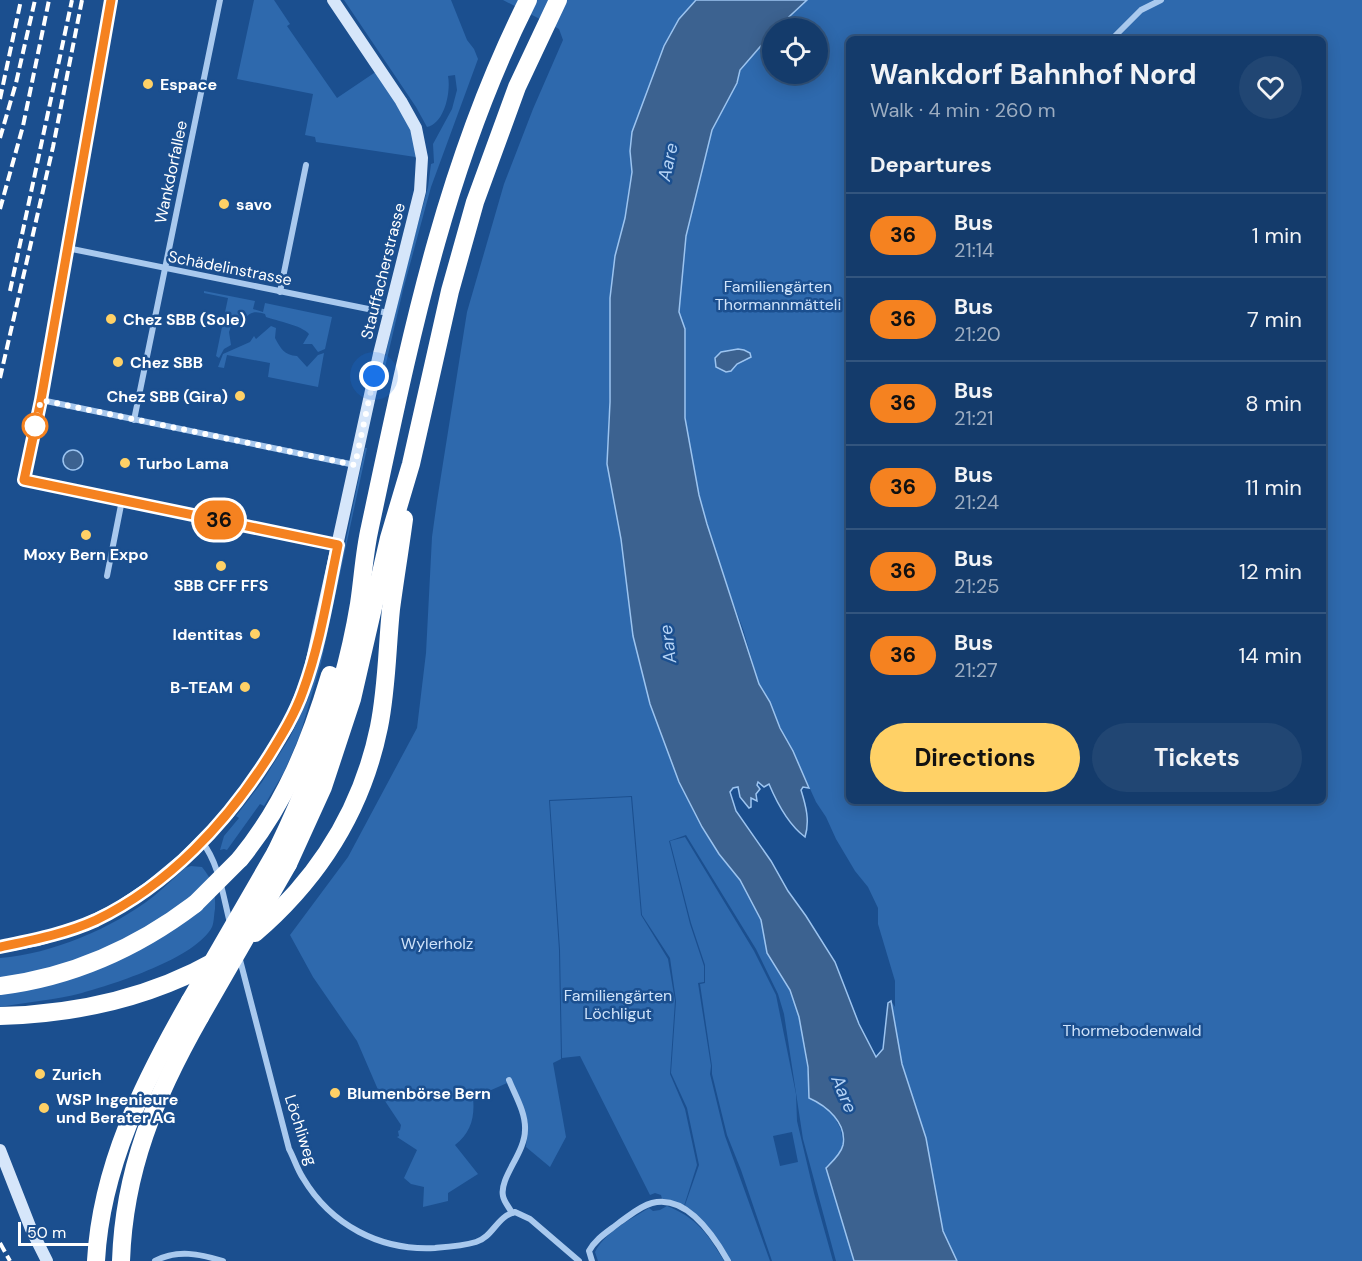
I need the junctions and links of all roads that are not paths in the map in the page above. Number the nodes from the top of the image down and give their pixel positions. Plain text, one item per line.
1 (111, 0) edge
2 (220, 0) edge
3 (333, 0) edge
4 (528, 0) edge
5 (558, 0) edge
6 (1161, 0) edge
7 (1115, 36) edge
8 (306, 165) dead end
9 (67, 248) junction
10 (165, 268) junction
11 (280, 292) junction
12 (388, 313) junction
13 (41, 400) junction
14 (134, 420) junction
15 (411, 464) junction
16 (355, 465) junction
17 (122, 500) junction
18 (367, 541) junction
19 (338, 545) junction
20 (107, 576) dead end
21 (202, 842) junction
22 (282, 858) junction
23 (233, 935) dead end
24 (236, 945) dead end
25 (0, 947) edge
26 (0, 986) edge
27 (0, 1016) edge
28 (509, 1080) dead end
29 (0, 1150) edge
30 (512, 1213) junction
31 (47, 1261) edge
32 (96, 1261) edge
33 (121, 1261) edge
34 (155, 1261) edge
35 (223, 1261) edge
36 (579, 1261) edge
37 (592, 1261) edge
38 (728, 1261) edge

1 - 9 street
2 - 10 street, Wankdorfallee
3 - 12 street, Stauffacherstrasse
4 - 18 highway
5 - 15 highway
6 - 7 street
8 - 11 street
9 - 10 street, Schädelinstrasse
9 - 13 street
10 - 11 street, Schädelinstrasse
10 - 14 street, Wankdorfallee
11 - 12 street, Schädelinstrasse
12 - 16 street, Stauffacherstrasse
13 - 14 street
13 - 17 street
14 - 16 street
15 - 22 highway
15 - 27 highway, bridge
16 - 19 street, Stauffacherstrasse
17 - 19 street
17 - 20 street
18 - 22 highway
18 - 26 highway, bridge
19 - 21 street, Stauffacherstrasse
21 - 23 street
21 - 25 street, Stauffacherstrasse
22 - 32 highway, bridge
22 - 33 highway, bridge
24 - 30 street, Löchliweg
28 - 30 street
29 - 31 street
30 - 36 street
34 - 35 street
37 - 38 street

